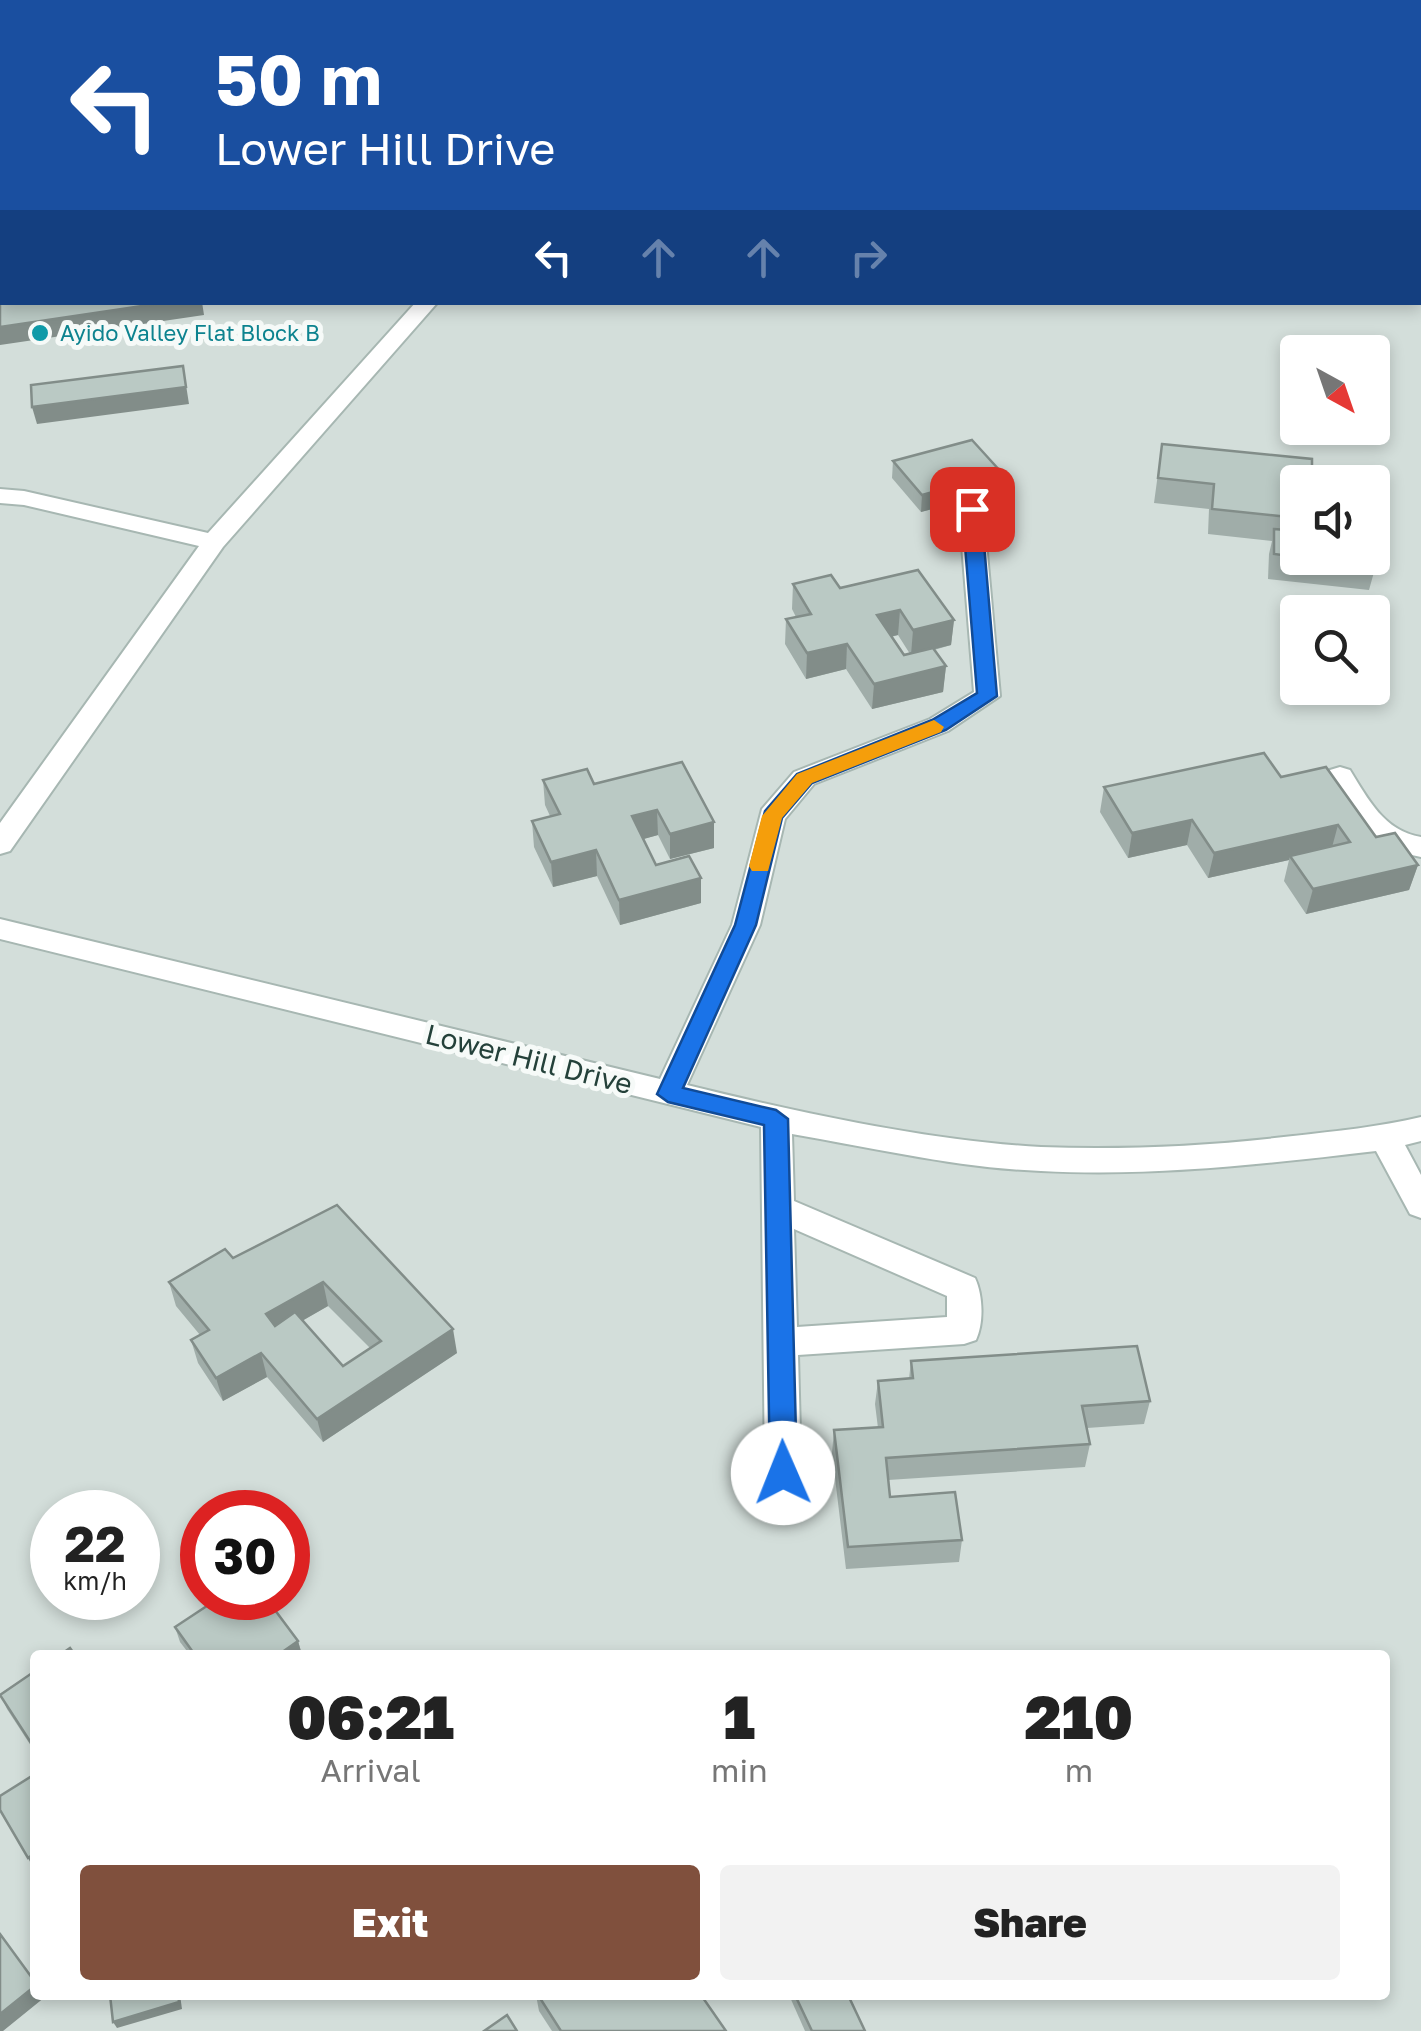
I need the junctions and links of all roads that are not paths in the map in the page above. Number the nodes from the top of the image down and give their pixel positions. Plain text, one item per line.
1 (421, 305) edge
2 (0, 496) edge
3 (972, 509) edge
4 (214, 542) junction
5 (1340, 776) dead end
6 (0, 844) edge
7 (1421, 846) edge
8 (0, 928) edge
9 (668, 1094) junction
10 (776, 1119) junction
11 (1421, 1129) edge
12 (1385, 1138) junction
13 (1421, 1205) edge
14 (778, 1208) junction
15 (781, 1342) junction
16 (783, 1473) dead end

1 - 4 street
2 - 4 street
3 - 9 street
4 - 6 street
5 - 7 street
8 - 9 street, Lower Hill Drive
9 - 10 street, Lower Hill Drive
10 - 12 street, Lower Hill Drive
10 - 14 street
11 - 12 street, Lower Hill Drive
12 - 13 street
14 - 15 street
14 - 15 street
15 - 16 street

